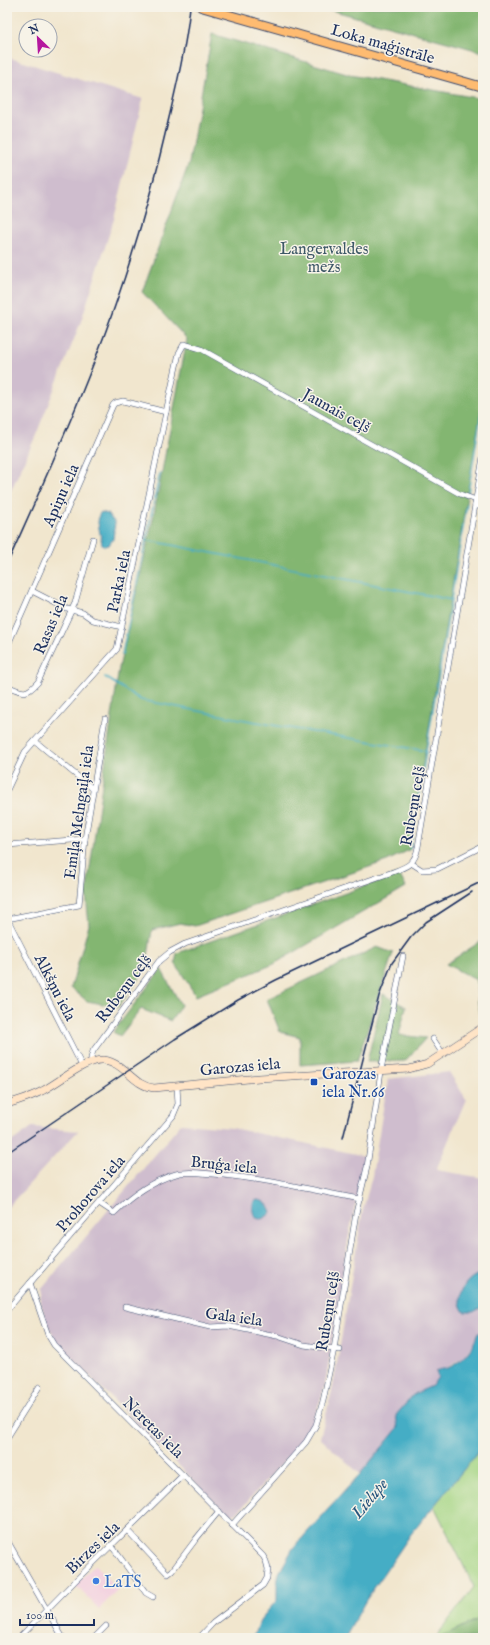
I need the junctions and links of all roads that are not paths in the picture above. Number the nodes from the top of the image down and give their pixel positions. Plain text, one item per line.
1 (201, 7) edge
2 (483, 85) edge
3 (184, 344) joint
4 (166, 412) junction
5 (483, 457) edge
6 (475, 502) junction
7 (483, 508) edge
8 (93, 539) dead end
9 (32, 591) junction
10 (72, 610) junction
11 (122, 627) junction
12 (7, 647) edge
13 (7, 686) edge
14 (105, 719) dead end
15 (35, 741) junction
16 (93, 789) junction
17 (7, 790) edge
18 (85, 838) junction
19 (7, 845) edge
20 (483, 846) edge
21 (411, 863) junction
22 (7, 919) edge
23 (403, 956) dead end
24 (483, 1027) edge
25 (433, 1039) dead end
26 (443, 1054) junction
27 (91, 1062) junction
28 (82, 1066) junction
29 (382, 1071) junction
30 (177, 1086) junction
31 (7, 1104) edge
32 (360, 1199) junction
33 (99, 1203) junction
34 (30, 1284) junction
35 (125, 1307) dead end
36 (7, 1310) edge
37 (337, 1350) junction
38 (39, 1387) dead end
39 (7, 1438) edge
40 (183, 1475) junction
41 (219, 1511) junction
42 (232, 1525) junction
43 (127, 1530) junction
44 (7, 1540) edge
45 (111, 1545) junction
46 (153, 1598) dead end
47 (46, 1610) junction
48 (106, 1626) dead end
49 (20, 1638) edge
50 (63, 1638) edge
51 (94, 1638) edge
52 (198, 1638) edge

1 - 2 main road, Loka maģistrāle
3 - 4 street, Parka iela
3 - 6 street, Jaunais ceļš
4 - 9 street, Apiņu iela
4 - 11 street, Parka iela
5 - 6 street, Rubeņu ceļš
6 - 7 street, Jaunais ceļš
6 - 21 street, Rubeņu ceļš
8 - 10 street, Rasas iela
9 - 10 street
9 - 12 street, Apiņu iela
10 - 11 street
10 - 13 street, Rasas iela
11 - 15 street, Parka iela
14 - 16 street, Emiļa Melngaiļa iela
15 - 16 street
15 - 17 street, Parka iela
16 - 18 street, Emiļa Melngaiļa iela
18 - 19 street
18 - 22 street, Emiļa Melngaiļa iela
20 - 21 street
21 - 27 street, Rubeņu ceļš
22 - 28 street, Alkšņu iela
23 - 29 street, Rubeņu ceļš
24 - 26 main road, Garozas iela
25 - 26 street
26 - 29 main road, Garozas iela
27 - 28 main road, Garozas iela
27 - 30 main road, Garozas iela
28 - 31 main road, Garozas iela
29 - 30 main road, Garozas iela
29 - 32 street, Rubeņu ceļš
30 - 33 street, Prohorova iela
32 - 33 street, Bruģa iela
32 - 37 street, Rubeņu ceļš
33 - 34 street, Prohorova iela
34 - 36 street, Prohorova iela
34 - 40 street, Neretas iela
35 - 37 street, Gala iela
37 - 42 street, Rubeņu ceļš
38 - 39 street
40 - 41 street, Neretas iela
40 - 43 street, Birzes iela
41 - 42 street, Neretas iela
41 - 43 street
42 - 52 street, Neretas iela
43 - 45 street, Birzes iela
44 - 47 street
45 - 46 street
45 - 47 street, Birzes iela
47 - 49 street, Birzes iela
47 - 50 street
48 - 51 street

